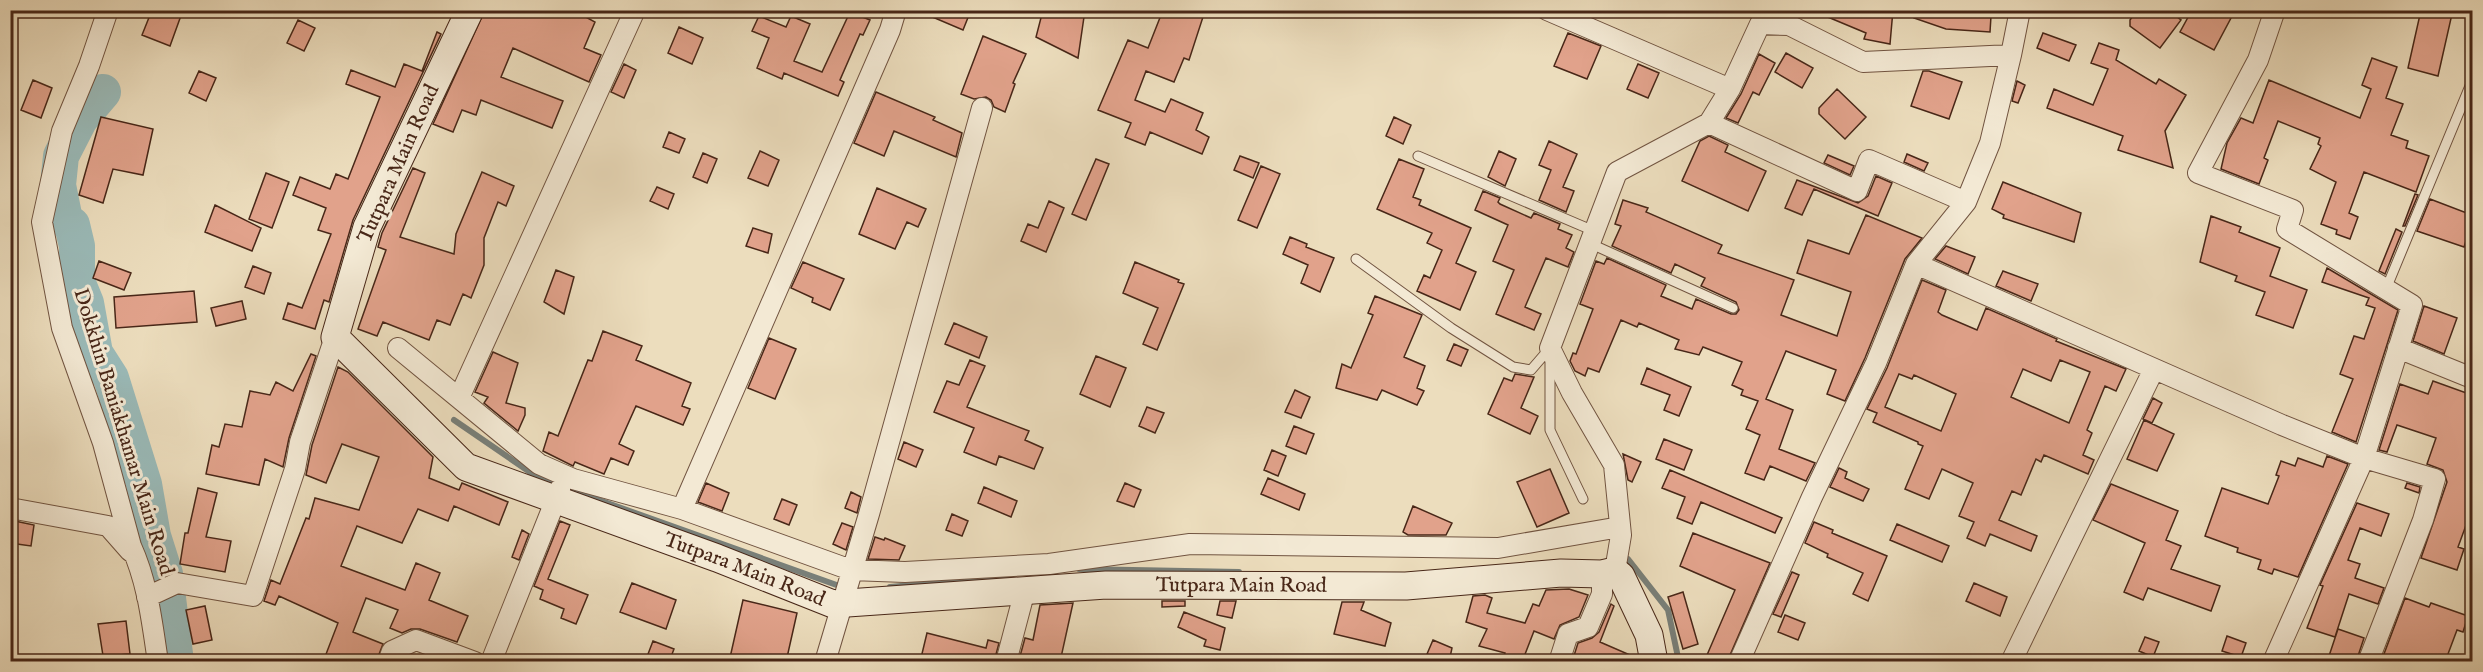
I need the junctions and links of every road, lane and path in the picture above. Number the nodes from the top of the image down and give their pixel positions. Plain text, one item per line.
1 (108, 10) edge
2 (470, 10) edge
3 (635, 10) edge
4 (896, 10) edge
5 (1547, 10) edge
6 (2020, 10) edge
7 (2275, 10) edge
8 (2012, 55) junction
9 (2472, 81) edge
10 (1730, 89) junction
11 (982, 108) dead end
12 (1709, 123) junction
13 (1418, 156) dead end
14 (1966, 202) junction
15 (1592, 237) junction
16 (1356, 259) dead end
17 (1916, 264) junction
18 (2386, 289) junction
19 (1733, 308) dead end
20 (335, 338) junction
21 (398, 348) dead end
22 (1550, 348) junction
23 (2398, 348) junction
24 (2154, 369) junction
25 (2472, 378) edge
26 (459, 398) junction
27 (2364, 458) junction
28 (560, 488) junction
29 (1582, 499) dead end
30 (10, 508) edge
31 (682, 510) junction
32 (1620, 531) junction
33 (138, 561) junction
34 (1608, 572) junction
35 (846, 587) junction
36 (1025, 590) junction
37 (148, 596) junction
38 (158, 662) edge
39 (388, 662) edge
40 (475, 662) edge
41 (491, 662) edge
42 (825, 662) edge
43 (1006, 662) edge
44 (1559, 662) edge
45 (1654, 662) edge
46 (1739, 662) edge
47 (2012, 662) edge
48 (2273, 662) edge
49 (2368, 662) edge

1 - 33 street, Dokkhin Baniakhamar Main Road
2 - 20 street, Tutpara Main Road
3 - 26 street
4 - 31 street
5 - 10 street
6 - 8 street
7 - 18 street
8 - 10 street
8 - 14 street
9 - 18 lane
10 - 12 street
11 - 35 street
12 - 14 street
12 - 15 street
13 - 15 lane
14 - 17 street
15 - 19 lane
15 - 22 street
16 - 22 lane
17 - 24 street
17 - 46 street
18 - 23 street
20 - 28 street, Tutpara Main Road
20 - 37 street
21 - 26 street
22 - 29 lane
22 - 32 street
23 - 25 street
23 - 27 street
24 - 27 street
24 - 47 street
26 - 28 street
27 - 48 street
27 - 49 street
28 - 31 street
28 - 35 street, Tutpara Main Road
28 - 41 street
30 - 33 street
31 - 35 street
32 - 34 street
32 - 35 street
33 - 37 street, Dokkhin Baniakhamar Main Road
34 - 36 street, Tutpara Main Road
34 - 44 street
34 - 45 street
35 - 36 street, Tutpara Main Road
35 - 42 street
36 - 43 street
37 - 38 street, Dokkhin Baniakhamar Main Road
39 - 40 street

